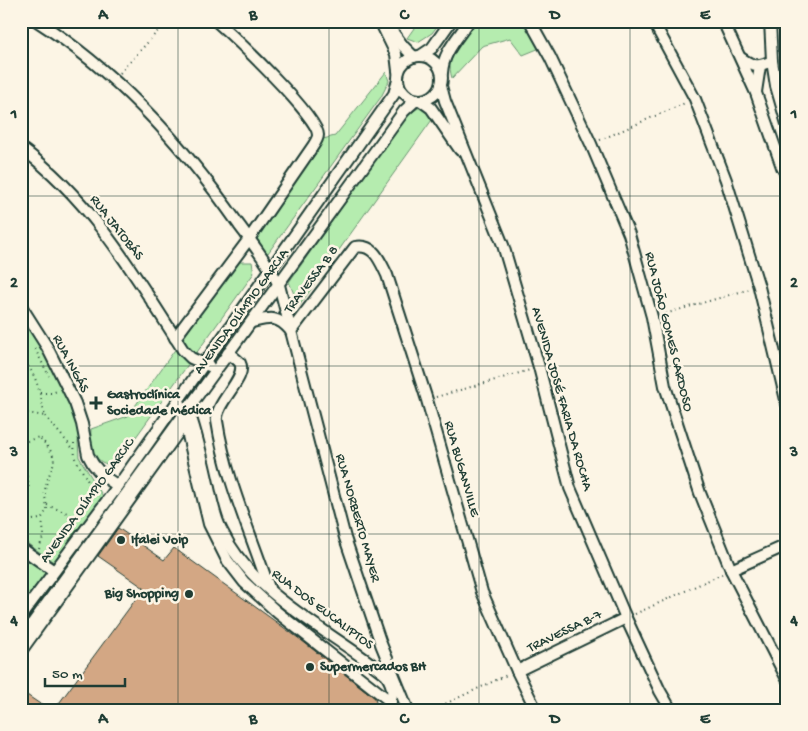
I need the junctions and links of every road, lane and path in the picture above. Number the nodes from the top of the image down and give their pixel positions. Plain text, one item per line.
1 (37, 21) edge
2 (167, 21) edge
3 (216, 21) edge
4 (380, 21) edge
5 (384, 21) edge
6 (452, 21) edge
7 (469, 21) edge
8 (530, 21) edge
9 (653, 21) edge
10 (723, 21) edge
11 (770, 21) edge
12 (417, 56) junction
13 (741, 58) junction
14 (772, 61) junction
15 (760, 66) junction
16 (442, 74) junction
17 (398, 77) junction
18 (113, 81) junction
19 (441, 86) junction
20 (776, 86) junction
21 (756, 92) junction
22 (787, 92) edge
23 (695, 99) junction
24 (418, 100) junction
25 (787, 124) edge
26 (591, 144) junction
27 (21, 148) edge
28 (474, 172) junction
29 (787, 176) edge
30 (249, 239) junction
31 (355, 246) joint
32 (271, 269) junction
33 (279, 285) junction
34 (759, 287) junction
35 (21, 306) edge
36 (652, 318) junction
37 (252, 322) junction
38 (291, 331) junction
39 (175, 338) junction
40 (34, 348) dead end
41 (228, 353) junction
42 (21, 359) edge
43 (203, 364) junction
44 (539, 367) junction
45 (217, 368) junction
46 (52, 383) dead end
47 (57, 392) dead end
48 (40, 393) junction
49 (427, 400) junction
50 (177, 402) junction
51 (787, 404) edge
52 (187, 410) junction
53 (21, 412) edge
54 (45, 416) junction
55 (74, 436) dead end
56 (21, 449) edge
57 (74, 450) junction
58 (21, 474) edge
59 (118, 486) junction
60 (100, 498) dead end
61 (47, 504) junction
62 (22, 513) edge
63 (28, 517) junction
64 (41, 518) junction
65 (76, 529) dead end
66 (21, 530) edge
67 (21, 534) edge
68 (27, 539) dead end
69 (34, 543) dead end
70 (787, 545) edge
71 (40, 548) junction
72 (22, 550) edge
73 (37, 558) junction
74 (731, 570) junction
75 (54, 571) junction
76 (270, 589) junction
77 (21, 616) edge
78 (626, 618) junction
79 (21, 639) edge
80 (382, 644) junction
81 (21, 651) edge
82 (371, 664) junction
83 (517, 671) junction
84 (787, 679) edge
85 (388, 706) edge
86 (408, 708) edge
87 (432, 710) edge
88 (536, 710) edge
89 (671, 710) edge

1 - 18 street, RUA NORBERTO MAYER
2 - 18 path
3 - 30 street
4 - 17 street
5 - 12 street
6 - 12 street
7 - 16 street
8 - 26 street, RUA JOÃO GOMES CARDOSO
9 - 23 street
10 - 13 street
11 - 14 street
12 - 16 street
12 - 17 street
13 - 15 street
13 - 21 street
14 - 15 street
14 - 20 street
15 - 21 street
16 - 19 street
17 - 24 street
17 - 32 street, AVENIDA OLÍMPIO GARCIA
18 - 30 street, RUA NORBERTO MAYER
19 - 24 street
19 - 28 street, AVENIDA JOSÉ FARIA DA ROCHA
20 - 22 street
20 - 25 street
21 - 29 street
23 - 26 path
23 - 34 street
24 - 28 street, AVENIDA JOSÉ FARIA DA ROCHA
24 - 33 street, AVENIDA OLÍMPIO GARCIA
26 - 36 street, RUA JOÃO GOMES CARDOSO
27 - 39 street, RUA JATOBÁS
28 - 44 street, AVENIDA JOSÉ FARIA DA ROCHA
30 - 32 street, RUA NORBERTO MAYER
30 - 39 street
31 - 38 street, TRAVESSA B 8
31 - 49 street, RUA BUGANVILLE
32 - 33 street, RUA NORBERTO MAYER
32 - 43 street, AVENIDA OLÍMPIO GARCIA
33 - 37 street, AVENIDA OLÍMPIO GARCIA
33 - 38 street, RUA NORBERTO MAYER
34 - 36 path
34 - 51 street
35 - 59 street, RUA INGÁS
36 - 74 street, RUA JOÃO GOMES CARDOSO
37 - 38 street
37 - 41 street, AVENIDA OLÍMPIO GARCIA
38 - 80 street, RUA NORBERTO MAYER
39 - 43 street, RUA JATOBÁS
40 - 46 path
41 - 45 street, AVENIDA OLÍMPIO GARCIA
41 - 76 street
42 - 48 path
43 - 45 street, RUA JATOBÁS
43 - 50 street, AVENIDA OLÍMPIO GARCIA
44 - 49 path
44 - 78 street, AVENIDA JOSÉ FARIA DA ROCHA
45 - 52 street, AVENIDA OLÍMPIO GARCIA
47 - 48 path
48 - 54 path
49 - 83 street, RUA BUGANVILLE
50 - 52 street
50 - 59 street, AVENIDA OLÍMPIO GARCIC
52 - 76 street, RUA DOS EUCALIPTOS
52 - 79 street, AVENIDA OLÍMPIO GARCIA
53 - 54 path
54 - 57 path
55 - 57 path
56 - 61 path
57 - 60 path
58 - 62 path
59 - 75 street, AVENIDA OLÍMPIO GARCIC
61 - 64 path
61 - 65 path
62 - 63 path
63 - 64 path
63 - 66 path
64 - 71 path
67 - 68 path
69 - 71 path
70 - 74 street
71 - 73 path
72 - 73 street
73 - 75 street
74 - 78 path
74 - 84 street, RUA JOÃO GOMES CARDOSO
75 - 77 street, AVENIDA OLÍMPIO GARCIC
76 - 82 street, RUA DOS EUCALIPTOS
78 - 83 street, TRAVESSA B-7
78 - 89 street, AVENIDA JOSÉ FARIA DA ROCHA
80 - 82 street
80 - 86 street, RUA NORBERTO MAYER
81 - 85 street
82 - 85 street, RUA DOS EUCALIPTOS
83 - 87 path
83 - 88 street, RUA BUGANVILLE
85 - 86 street

